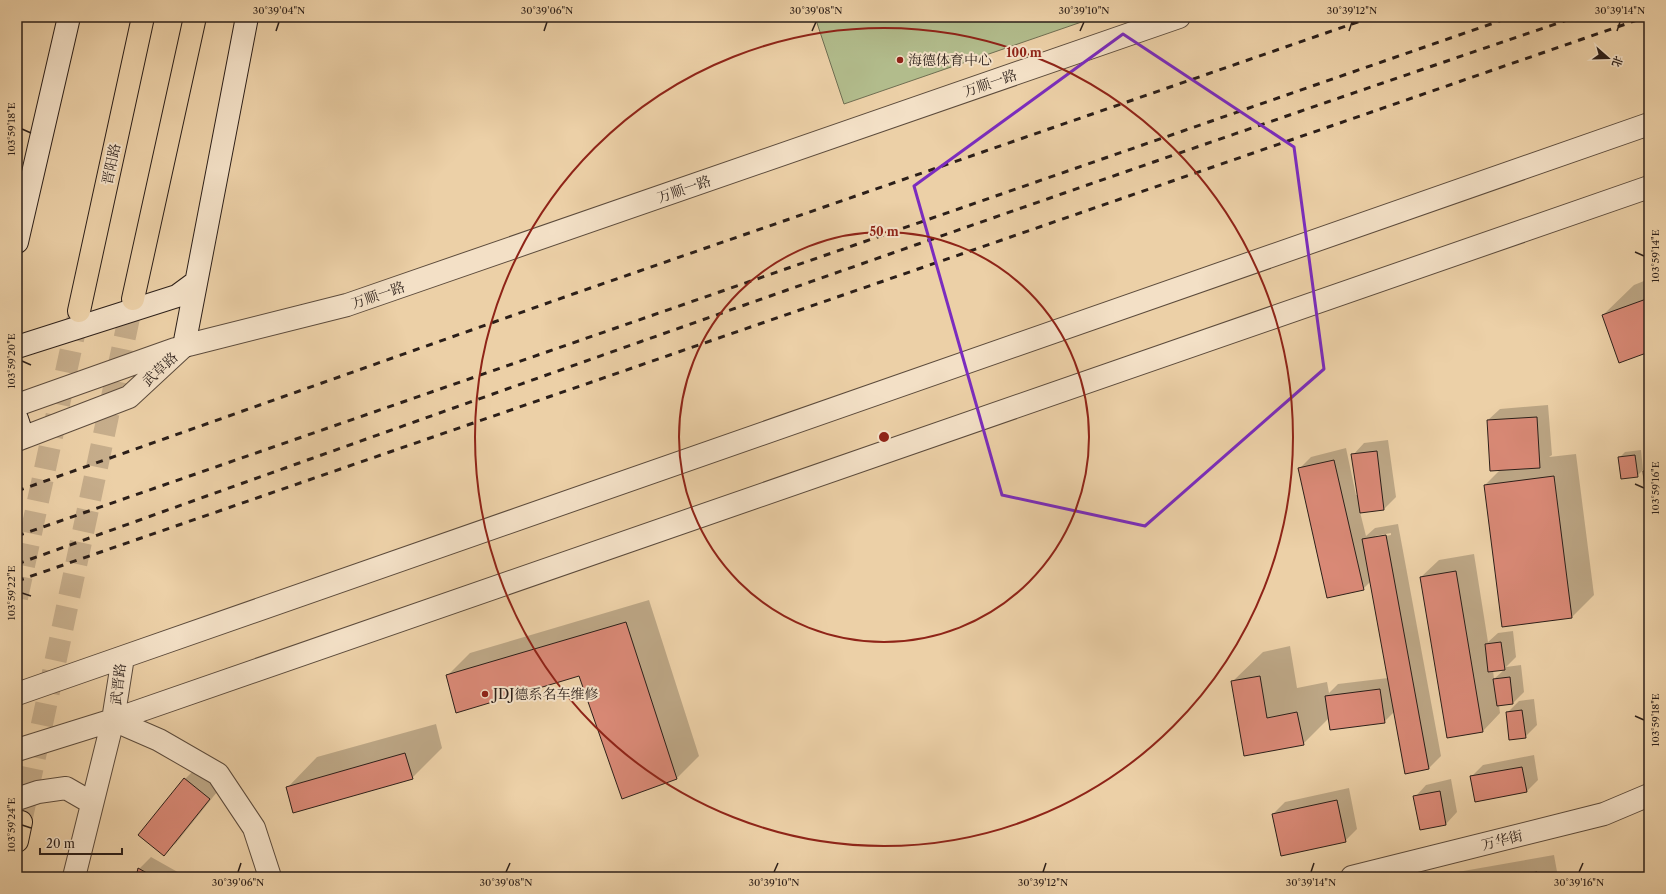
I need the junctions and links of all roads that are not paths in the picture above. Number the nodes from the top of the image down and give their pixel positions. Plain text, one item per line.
1 (68, 17) edge
2 (143, 17) edge
3 (195, 17) edge
4 (247, 17) edge
5 (1179, 17) edge
6 (1649, 124) edge
7 (1649, 187) edge
8 (17, 242) edge
9 (196, 282) junction
10 (132, 299) tunnel mouth
11 (79, 311) tunnel mouth
12 (184, 346) junction
13 (17, 347) edge
14 (17, 405) edge
15 (19, 432) edge
16 (123, 657) junction
17 (17, 694) edge
18 (113, 720) junction
19 (17, 750) edge
20 (1649, 795) edge
21 (17, 799) edge
22 (92, 803) junction
23 (74, 877) edge
24 (270, 877) edge
25 (1352, 877) edge

1 - 8 street
2 - 11 highway, 晋阳路
3 - 10 highway
4 - 9 street
5 - 12 street, 万顺一路
6 - 16 street
7 - 18 street
9 - 12 street
9 - 13 street
12 - 14 street, 武草路
12 - 15 street, 武草路
16 - 17 street, 武晋路
16 - 18 street, 武晋路
18 - 19 street, 武晋路
18 - 22 street
18 - 24 street
20 - 25 street, 万华街
21 - 22 street
22 - 23 street

